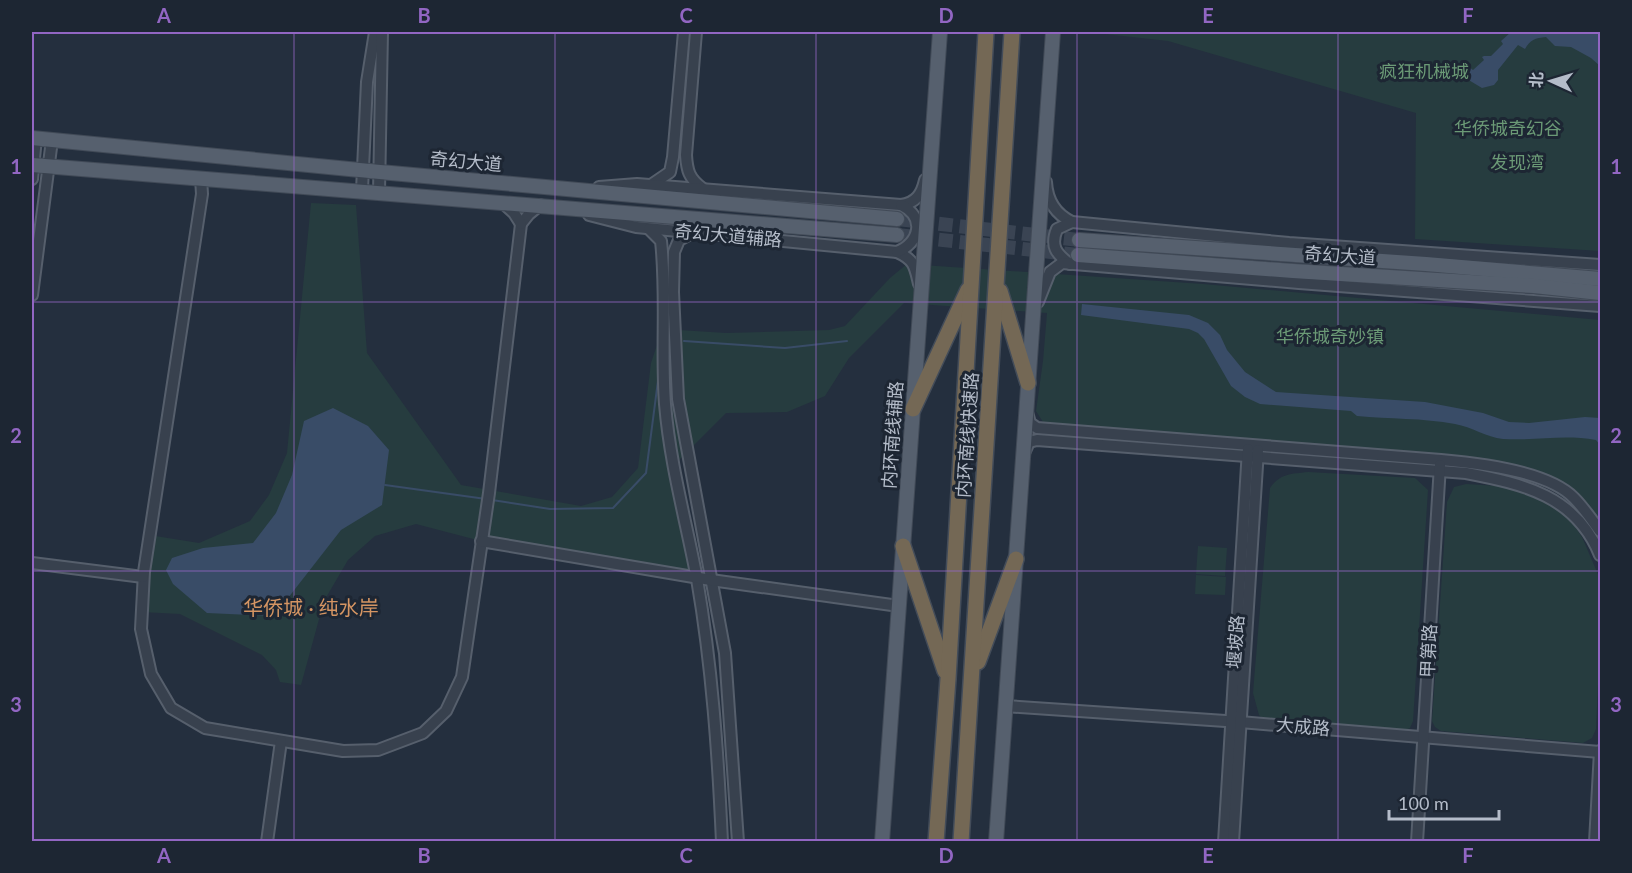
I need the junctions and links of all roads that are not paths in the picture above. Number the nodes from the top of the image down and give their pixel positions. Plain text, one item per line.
1 (375, 32) edge
2 (382, 32) edge
3 (684, 32) edge
4 (696, 32) edge
5 (940, 32) edge
6 (986, 32) edge
7 (1012, 32) edge
8 (1053, 32) edge
9 (34, 138) edge
10 (52, 140) junction
11 (1045, 147) junction
12 (931, 151) junction
13 (50, 166) junction
14 (32, 170) edge
15 (364, 170) junction
16 (380, 172) junction
17 (201, 178) junction
18 (651, 185) junction
19 (702, 188) junction
20 (567, 189) junction
21 (362, 190) junction
22 (379, 192) junction
23 (503, 203) junction
24 (540, 205) junction
25 (901, 205) junction
26 (562, 208) junction
27 (897, 219) tunnel mouth
28 (1072, 222) junction
29 (521, 224) junction
30 (649, 229) junction
31 (693, 233) junction
32 (897, 235) tunnel mouth
33 (1079, 240) tunnel mouth
34 (1317, 245) junction
35 (897, 252) junction
36 (1415, 252) junction
37 (1290, 255) junction
38 (1074, 259) junction
39 (1439, 265) junction
40 (1600, 265) edge
41 (1287, 271) junction
42 (1600, 279) edge
43 (1442, 280) junction
44 (972, 282) junction
45 (997, 282) junction
46 (1314, 284) junction
47 (1412, 291) junction
48 (1600, 293) edge
49 (32, 295) edge
50 (921, 296) junction
51 (1600, 306) edge
52 (1032, 319) junction
53 (1028, 383) junction
54 (913, 409) junction
55 (1026, 410) junction
56 (1254, 444) junction
57 (1023, 456) junction
58 (1253, 456) junction
59 (1440, 465) junction
60 (1600, 531) edge
61 (481, 541) junction
62 (903, 546) junction
63 (1600, 555) edge
64 (1016, 559) junction
65 (32, 563) edge
66 (143, 577) junction
67 (697, 577) junction
68 (711, 580) junction
69 (898, 606) junction
70 (948, 679) junction
71 (972, 679) junction
72 (1005, 706) junction
73 (1235, 722) junction
74 (1424, 737) junction
75 (281, 741) junction
76 (1600, 752) edge
77 (267, 842) edge
78 (722, 842) edge
79 (738, 842) edge
80 (882, 842) edge
81 (936, 842) edge
82 (961, 842) edge
83 (996, 842) edge
84 (1224, 842) edge
85 (1233, 842) edge
86 (1417, 842) edge
87 (1595, 842) edge

1 - 15 street
2 - 16 street
3 - 18 street
4 - 19 street
5 - 12 main road, 内环南线辅路
6 - 44 highway, 内环南线快速路
7 - 45 highway, 内环南线快速路
8 - 11 main road
9 - 10 main road, 奇幻大道
9 - 14 street
10 - 13 street
10 - 15 main road, 奇幻大道
11 - 28 street
11 - 52 main road
12 - 25 street
12 - 50 main road, 内环南线辅路
13 - 14 main road, 奇幻大道
13 - 17 main road, 奇幻大道
13 - 49 street
15 - 16 main road, 奇幻大道
15 - 21 street
16 - 20 main road, 奇幻大道
16 - 22 street
17 - 21 main road, 奇幻大道
17 - 66 street
18 - 19 street
18 - 20 street
19 - 25 street
20 - 27 main road, 奇幻大道
21 - 22 main road, 奇幻大道
22 - 23 main road, 奇幻大道
23 - 24 main road, 奇幻大道
23 - 29 street
24 - 26 main road, 奇幻大道
24 - 29 street
25 - 35 street
26 - 30 street, 奇幻大道辅路
26 - 32 main road, 奇幻大道
28 - 34 street
28 - 38 street
29 - 61 street
30 - 31 street, 奇幻大道辅路
30 - 67 street
31 - 35 street, 奇幻大道辅路
31 - 68 street
33 - 37 main road, 奇幻大道
34 - 36 street
34 - 37 street
35 - 50 street
36 - 39 street
36 - 40 street
37 - 39 main road, 奇幻大道
38 - 41 main road, 奇幻大道
38 - 46 street
38 - 52 street
39 - 42 main road, 奇幻大道
41 - 43 main road, 奇幻大道
41 - 46 street
43 - 47 street
43 - 48 main road, 奇幻大道
44 - 54 highway
44 - 70 highway, 内环南线快速路
45 - 53 highway
45 - 71 highway, 内环南线快速路
46 - 47 street
47 - 51 street
50 - 54 main road, 内环南线辅路
52 - 53 main road
53 - 55 main road
54 - 62 main road, 内环南线辅路
55 - 56 street
55 - 57 main road
56 - 58 street, 堰坡路
56 - 59 street
57 - 58 street
57 - 64 main road
58 - 59 street
58 - 73 street, 堰坡路
59 - 60 street
59 - 63 street
59 - 74 street, 甲第路
61 - 67 street
61 - 75 street
62 - 69 main road, 内环南线辅路
62 - 70 highway
64 - 71 highway
64 - 72 main road
65 - 66 street
66 - 75 street
67 - 68 street
67 - 78 street
68 - 69 street
68 - 79 street
69 - 80 main road, 内环南线辅路
70 - 81 highway, 内环南线快速路
71 - 82 highway, 内环南线快速路
72 - 73 street, 大成路
72 - 83 main road
73 - 74 street, 大成路
73 - 84 street, 堰坡路
73 - 85 street, 堰坡路
74 - 76 street, 大成路
74 - 86 street, 甲第路
75 - 77 street
76 - 87 street

